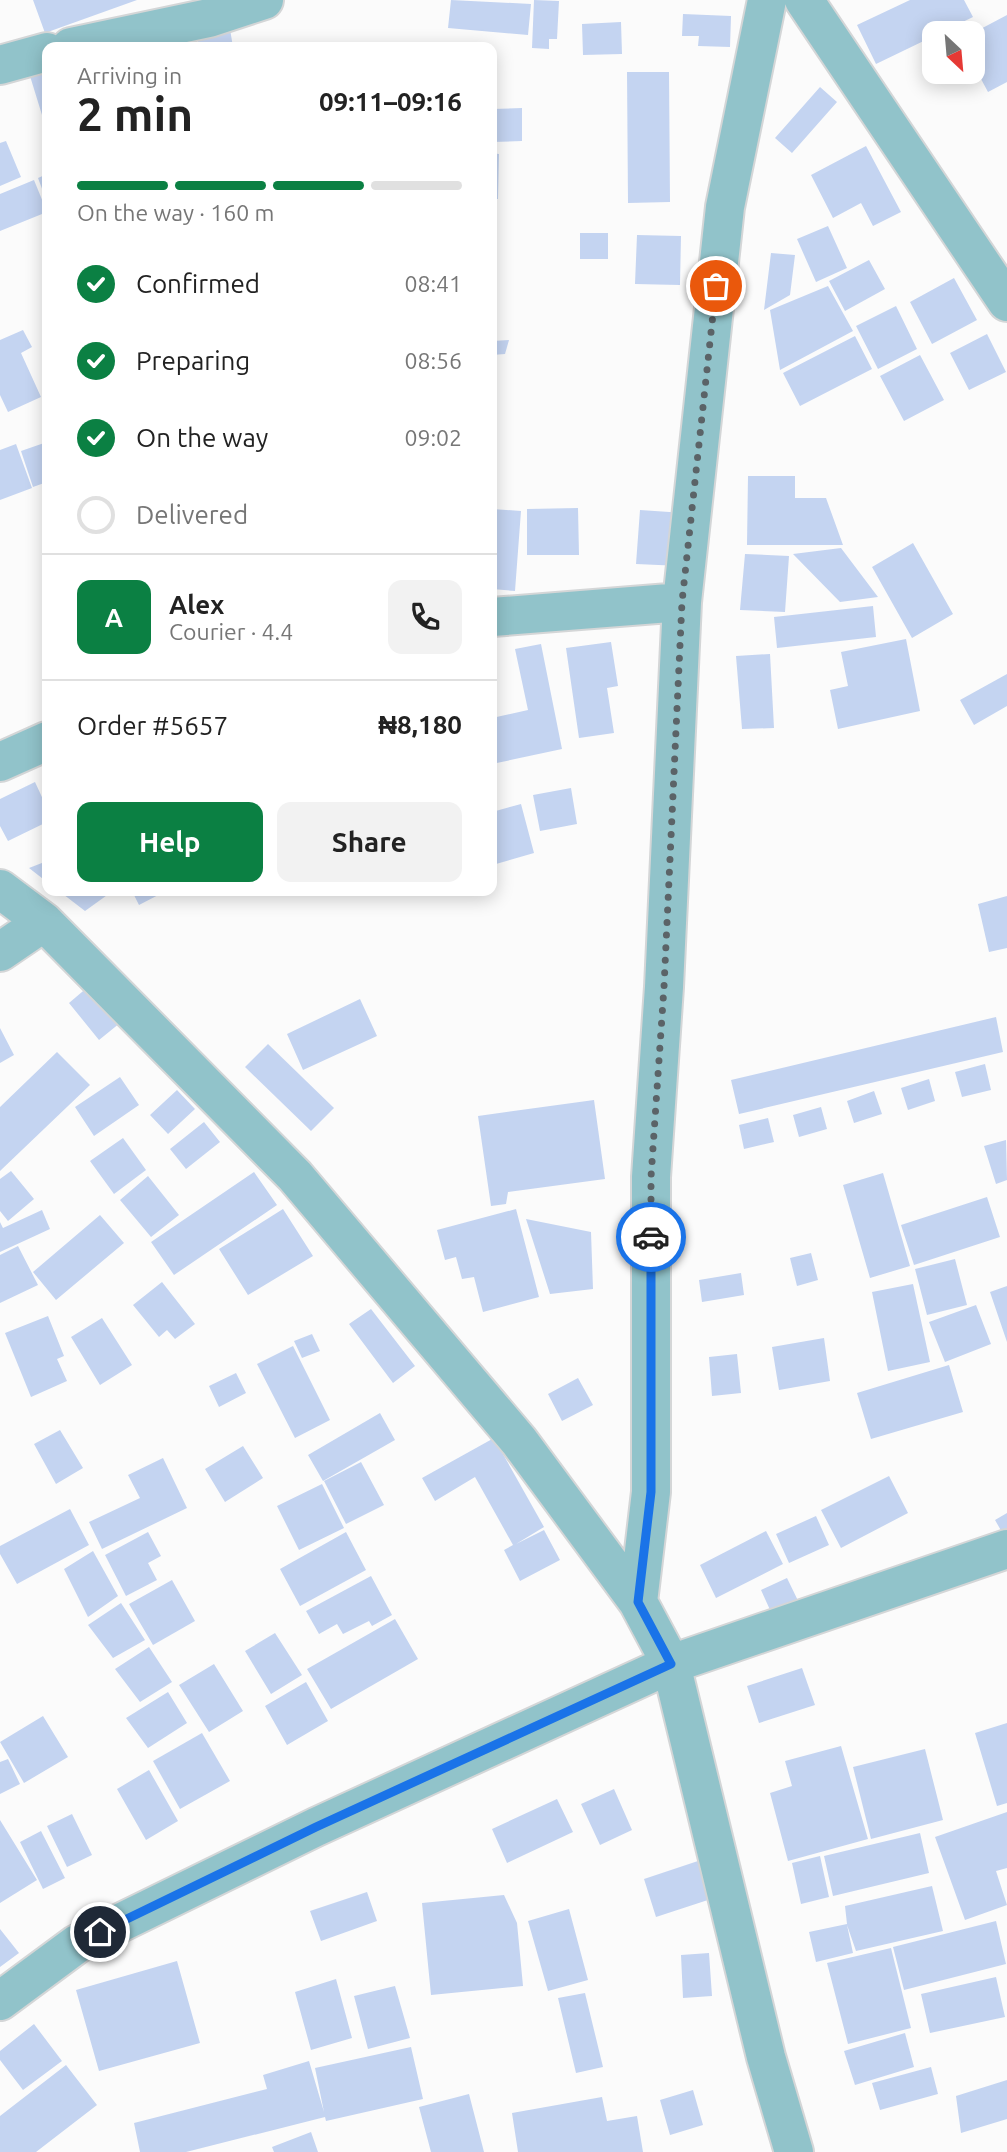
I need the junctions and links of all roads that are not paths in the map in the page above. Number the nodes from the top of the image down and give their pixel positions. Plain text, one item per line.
1 (264, 0) edge
2 (767, 0) edge
3 (804, 0) edge
4 (95, 42) edge
5 (42, 53) edge
6 (0, 65) edge
7 (1007, 302) edge
8 (682, 602) junction
9 (497, 617) edge
10 (42, 743) edge
11 (0, 762) edge
12 (0, 889) edge
13 (44, 922) junction
14 (0, 952) edge
15 (1007, 1549) edge
16 (638, 1602) junction
17 (671, 1664) junction
18 (0, 2001) edge
19 (794, 2152) edge

1 - 4 street
2 - 8 street
3 - 7 street
5 - 6 street
8 - 9 street
8 - 16 street
10 - 11 street
12 - 13 street
13 - 14 street
13 - 16 street
15 - 17 street
16 - 17 street
17 - 18 street
17 - 19 street

